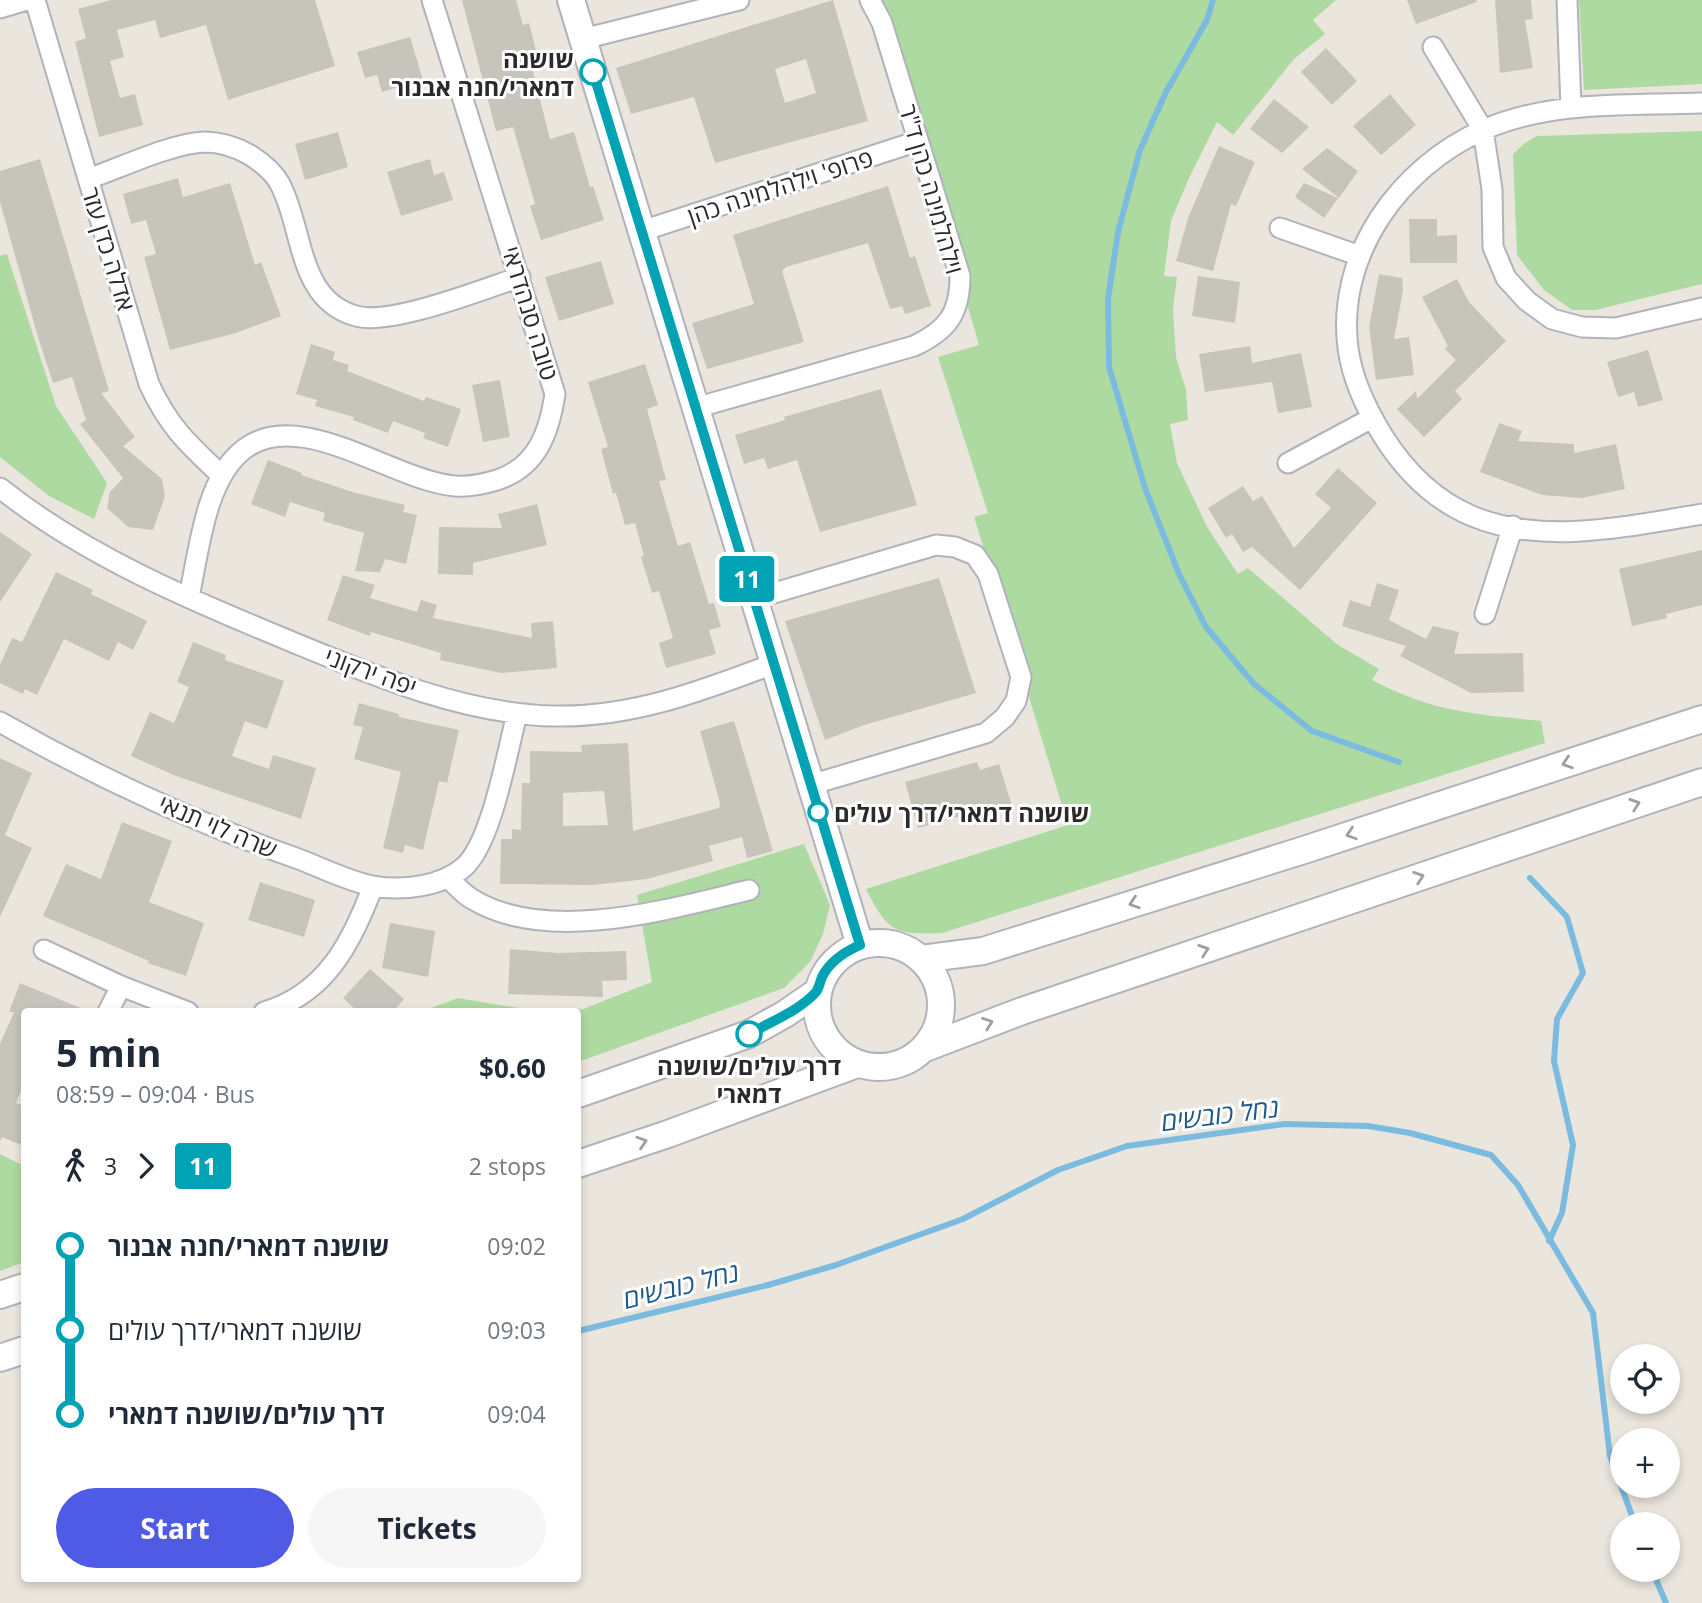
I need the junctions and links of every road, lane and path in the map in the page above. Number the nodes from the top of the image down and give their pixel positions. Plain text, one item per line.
1 (27, 0) edge
2 (35, 0) edge
3 (432, 0) edge
4 (571, 0) edge
5 (739, 0) edge
6 (870, 0) edge
7 (1567, 0) edge
8 (0, 8) edge
9 (583, 39) junction
10 (1433, 47) dead end
11 (1702, 103) edge
12 (1571, 108) junction
13 (1483, 130) junction
14 (918, 141) junction
15 (88, 179) junction
16 (1280, 228) dead end
17 (642, 231) junction
18 (1360, 256) junction
19 (520, 277) junction
20 (1702, 308) edge
21 (695, 408) junction
22 (1372, 418) junction
23 (1288, 463) dead end
24 (221, 475) junction
25 (0, 488) edge
26 (1702, 514) edge
27 (1513, 526) junction
28 (189, 597) junction
29 (754, 599) junction
30 (1485, 614) dead end
31 (773, 664) junction
32 (517, 714) junction
33 (1702, 719) edge
34 (0, 722) edge
35 (1702, 782) edge
36 (810, 785) junction
37 (448, 878) junction
38 (373, 886) junction
39 (749, 890) dead end
40 (860, 945) junction
41 (44, 950) dead end
42 (921, 959) junction
43 (121, 986) junction
44 (817, 992) junction
45 (110, 1008) edge
46 (178, 1008) edge
47 (273, 1008) edge
48 (925, 1048) junction
49 (857, 1064) junction
50 (581, 1093) edge
51 (581, 1163) edge
52 (21, 1288) edge
53 (0, 1295) edge
54 (21, 1351) edge
55 (0, 1358) edge

1 - 8 street
2 - 15 street, אדלה כדן עזר
3 - 19 street, טובה סנהדראי
4 - 9 street
5 - 9 street
6 - 14 street, וילהלמינה כהן ד"ר
7 - 12 street
9 - 17 street
10 - 13 street
11 - 12 street
12 - 13 street
13 - 18 street
13 - 20 street
14 - 17 street, פרופ' וילהלמינה כהן
14 - 21 street, וילהלמינה כהן ד"ר
15 - 19 street
15 - 24 street, אדלה כדן עזר
16 - 18 street
17 - 21 street
18 - 22 street
19 - 24 street, טובה סנהדראי
21 - 29 street
22 - 23 street
22 - 27 street
24 - 28 street, טובה סנהדראי
25 - 28 street, יפה ירקוני
26 - 27 street
27 - 30 street
28 - 32 street, יפה ירקוני
29 - 31 street
29 - 36 street
31 - 32 street, יפה ירקוני
31 - 36 street
32 - 37 street
33 -> 42 street
34 - 38 street, שרה לוי תנאי
48 -> 35 street
36 - 40 street
37 - 38 street, שרה לוי תנאי
37 - 39 street
38 - 47 street
40 - 42 street
40 - 44 street
41 - 43 street
42 - 48 street
43 - 45 street
43 - 46 street
44 - 49 street
44 - 50 street
48 - 49 street
51 -> 49 street
52 - 53 street
54 - 55 street

